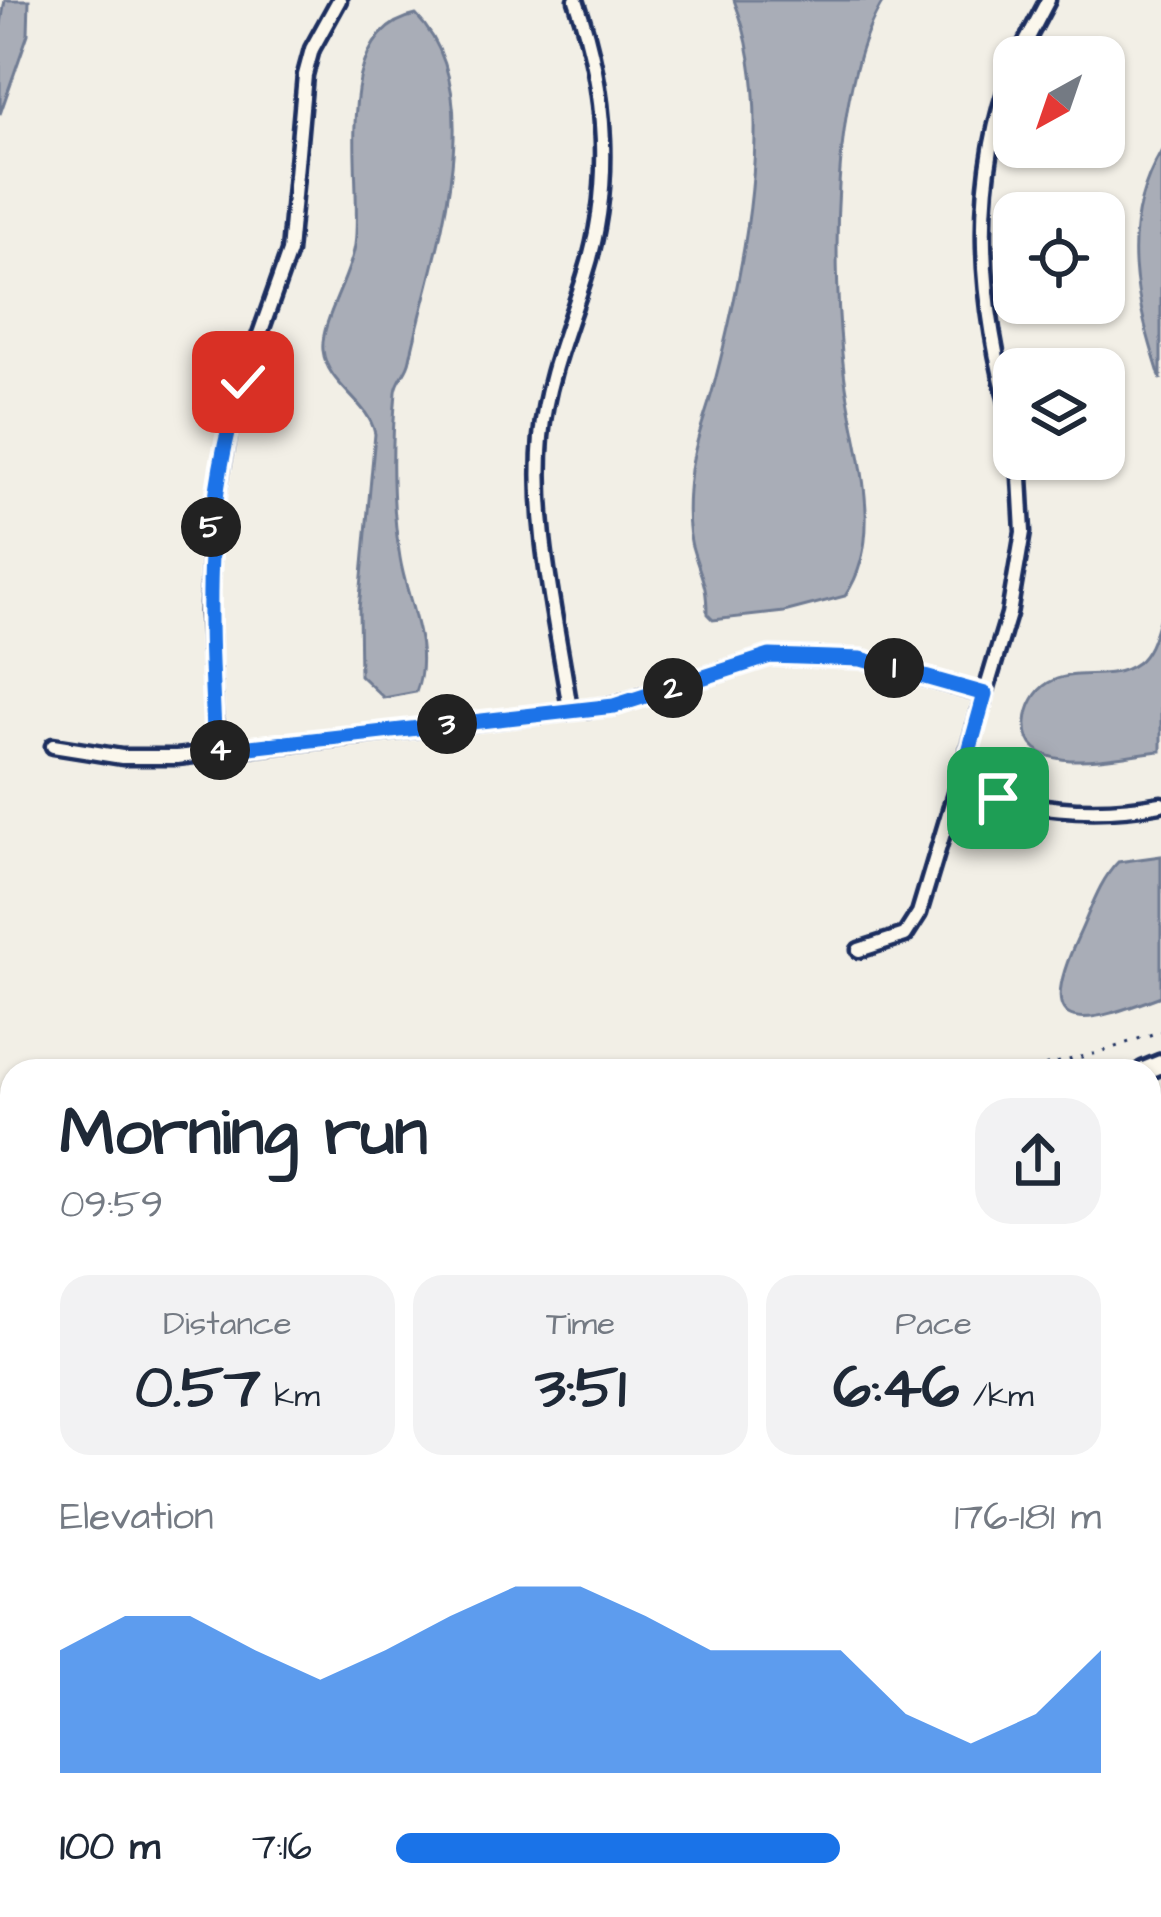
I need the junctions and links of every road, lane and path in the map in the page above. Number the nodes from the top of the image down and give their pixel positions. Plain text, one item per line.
1 (339, 0) edge
2 (575, 0) edge
3 (1048, 0) edge
4 (1029, 36) edge
5 (993, 142) edge
6 (995, 348) edge
7 (1019, 480) edge
8 (985, 694) junction
9 (570, 710) junction
10 (53, 746) dead end
11 (215, 751) junction
12 (960, 784) junction
13 (1161, 804) edge
14 (859, 950) dead end
15 (1161, 1030) edge
16 (1073, 1059) edge

1 - 11 street
2 - 9 street
3 - 4 street
5 - 6 street
7 - 8 street
8 - 9 street
8 - 12 street
9 - 11 street
10 - 11 street
12 - 13 street
12 - 14 street
15 - 16 path

